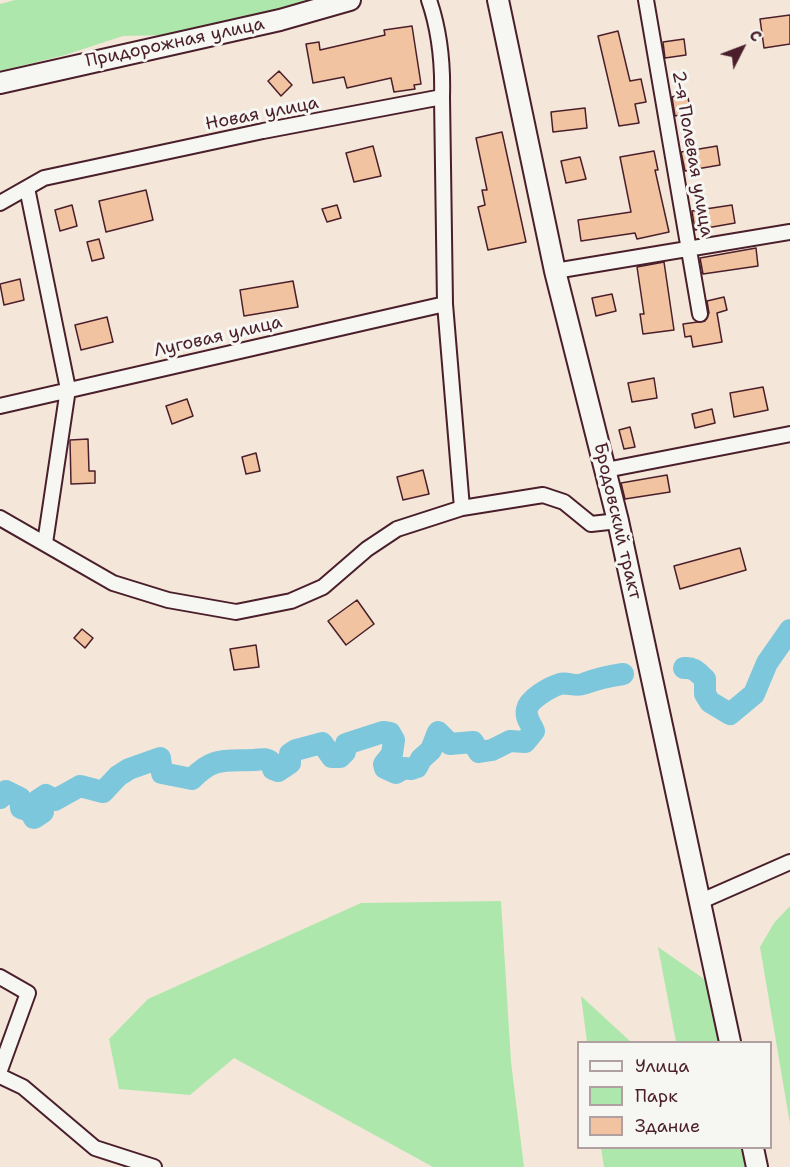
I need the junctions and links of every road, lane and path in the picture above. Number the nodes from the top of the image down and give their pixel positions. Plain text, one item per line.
1 (350, 0) edge
2 (429, 0) edge
3 (498, 0) edge
4 (646, 0) edge
5 (0, 83) edge
6 (442, 97) junction
7 (27, 188) junction
8 (0, 203) edge
9 (790, 232) edge
10 (689, 248) junction
11 (555, 271) junction
12 (445, 304) junction
13 (700, 314) dead end
14 (68, 390) junction
15 (0, 406) edge
16 (790, 434) edge
17 (606, 470) junction
18 (462, 508) junction
19 (0, 518) edge
20 (618, 521) junction
21 (45, 543) junction
22 (790, 862) edge
23 (699, 902) junction
24 (0, 977) edge
25 (730, 1041) edge
26 (0, 1070) edge
27 (0, 1076) edge
28 (753, 1149) edge
29 (154, 1167) edge
30 (757, 1167) edge

1 - 5 main road, Придорожная улица
2 - 6 street
3 - 11 main road, Бродовский тракт
4 - 10 street, 2-я Полевая улица
6 - 7 street, Новая улица
6 - 12 street
7 - 8 street, Новая улица
7 - 14 street
9 - 10 street
10 - 11 street
10 - 13 street, 2-я Полевая улица
11 - 17 main road, Бродовский тракт
12 - 14 street, Луговая улица
12 - 18 street
14 - 15 street, Луговая улица
14 - 21 street
16 - 17 street
17 - 20 main road, Бродовский тракт
18 - 20 street
18 - 21 street
19 - 21 street
20 - 23 main road, Бродовский тракт
22 - 23 street
23 - 25 main road, Бродовский тракт
24 - 26 street
27 - 29 street
28 - 30 main road

